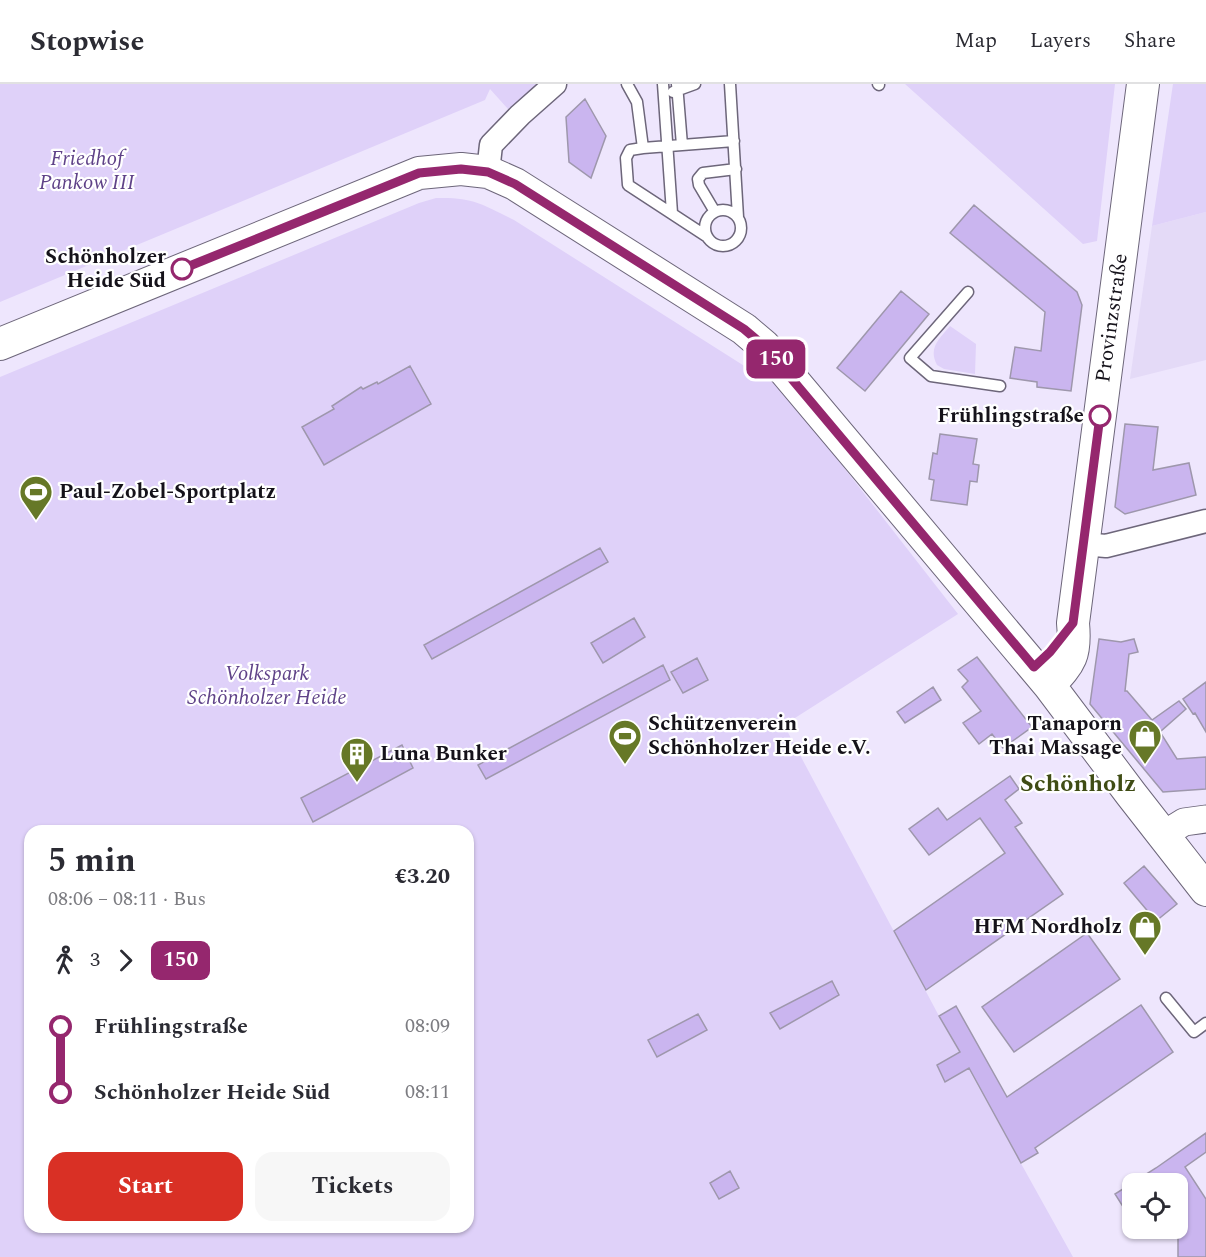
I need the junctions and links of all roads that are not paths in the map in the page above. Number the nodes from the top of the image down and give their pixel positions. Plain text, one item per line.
1 (555, 84) edge
2 (627, 84) edge
3 (695, 84) edge
4 (730, 84) edge
5 (1143, 84) edge
6 (677, 87) edge
7 (663, 90) edge
8 (734, 141) junction
9 (682, 145) junction
10 (668, 146) junction
11 (643, 148) junction
12 (736, 169) junction
13 (488, 172) junction
14 (715, 212) junction
15 (672, 213) junction
16 (738, 217) junction
17 (706, 236) junction
18 (968, 292) dead end
19 (0, 344) edge
20 (1000, 386) dead end
21 (1206, 521) edge
22 (1083, 544) junction
23 (1042, 676) junction
24 (1206, 819) edge
25 (1162, 835) junction
26 (1206, 890) edge
27 (1166, 998) dead end
28 (1206, 1023) edge

1 - 13 street
2 - 11 lane
3 - 6 lane
4 - 8 lane
5 - 22 main road, Provinzstraße
6 - 7 lane
6 - 9 lane
7 - 10 lane
8 - 9 lane
8 - 12 lane
9 - 10 lane
10 - 11 lane
10 - 15 lane
11 - 15 lane
12 - 14 lane
12 - 16 lane
13 - 19 main road
13 - 23 main road
14 - 16 lane
14 - 17 lane
15 - 17 lane
16 - 17 lane
18 - 20 lane
21 - 22 street
22 - 23 main road, Provinzstraße
23 - 25 main road
24 - 25 street
25 - 26 main road
27 - 28 lane

